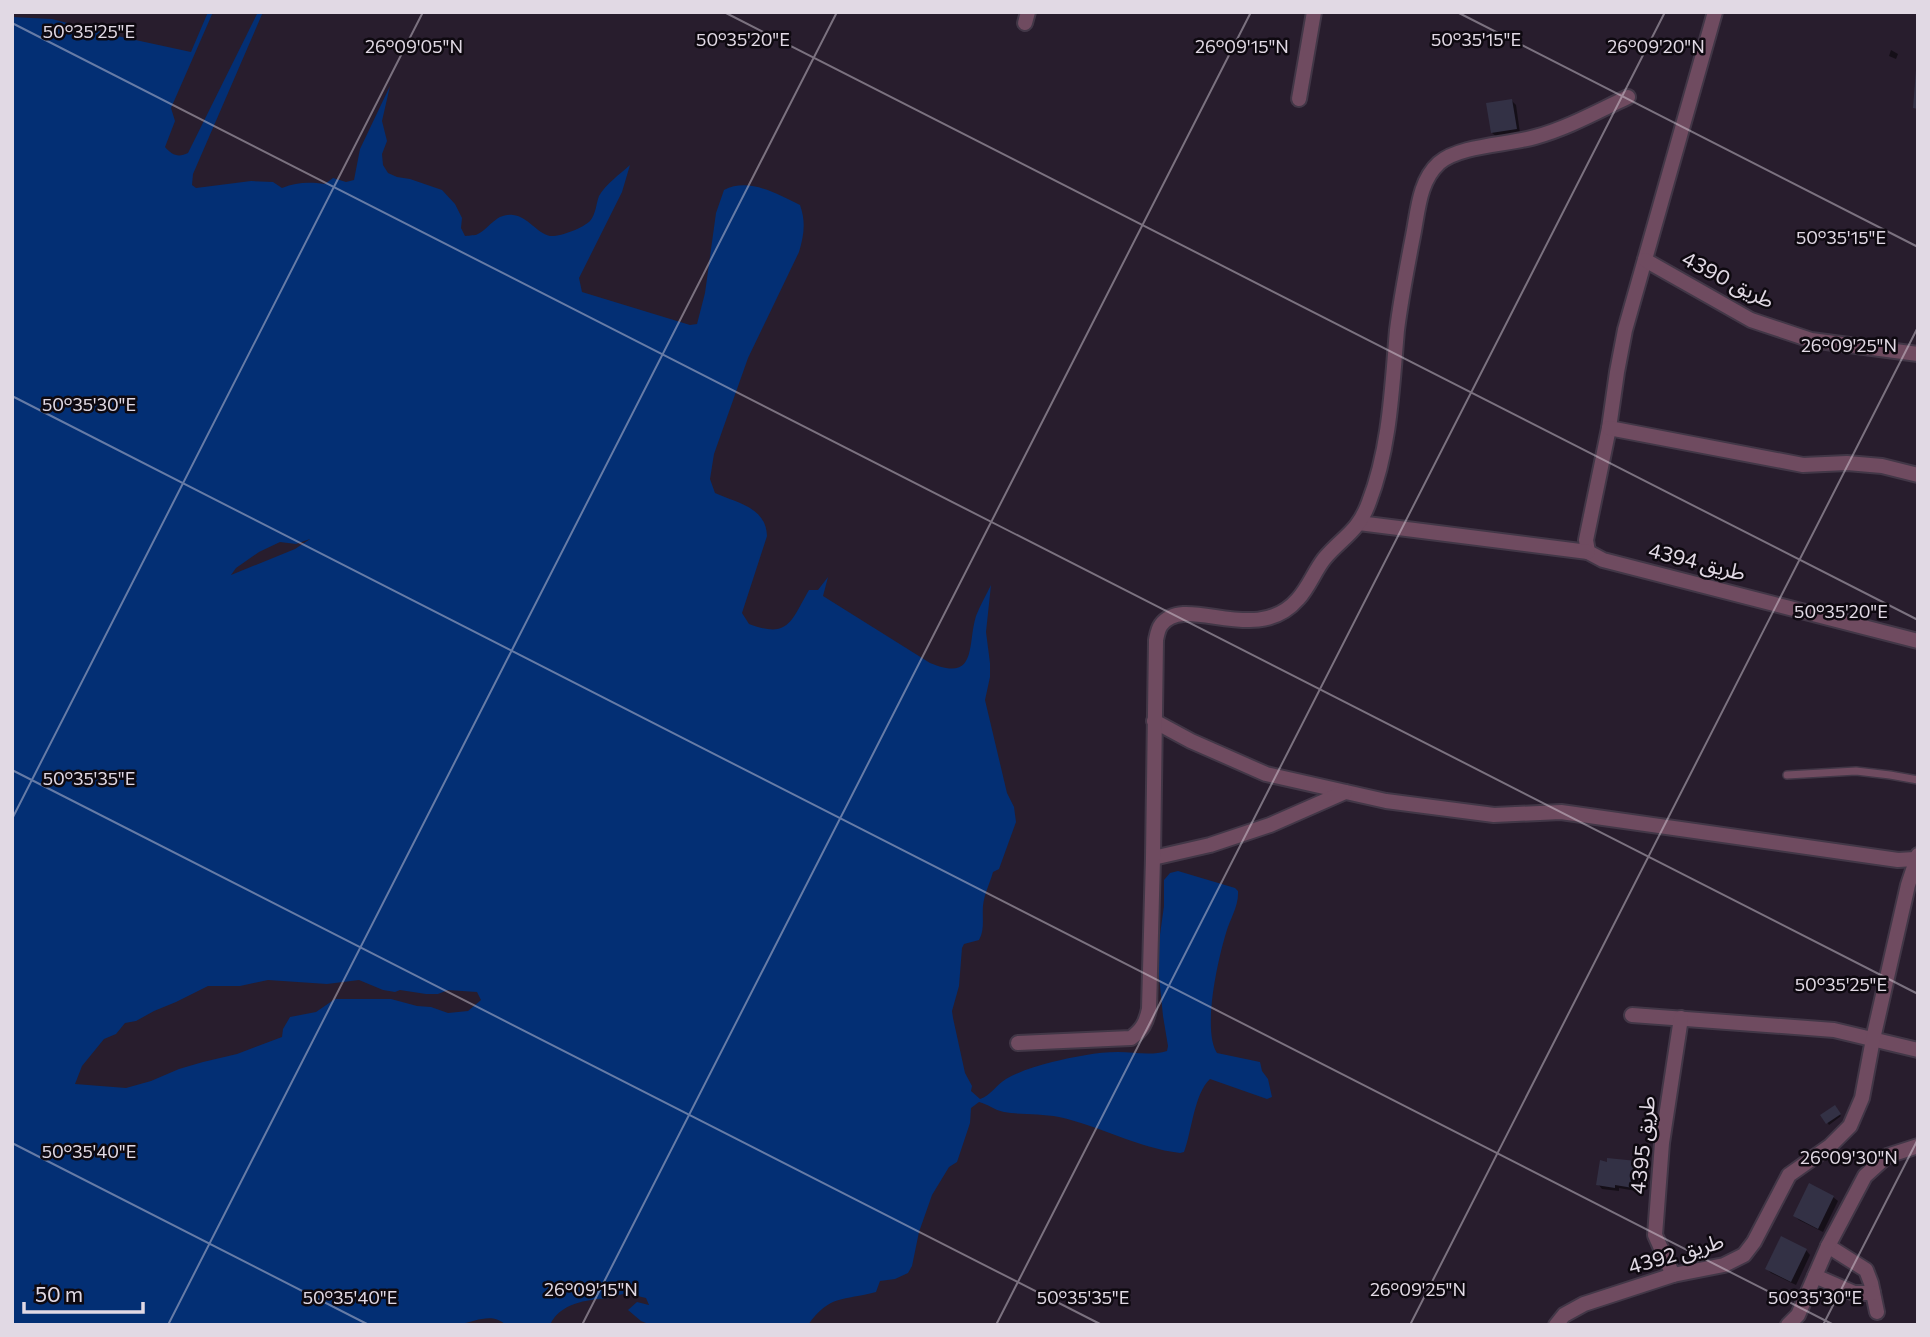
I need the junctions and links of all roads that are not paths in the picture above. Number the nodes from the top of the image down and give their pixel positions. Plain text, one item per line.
1 (1314, 12) edge
2 (1715, 12) edge
3 (1628, 97) dead end
4 (1299, 99) dead end
5 (1645, 260) junction
6 (1918, 354) edge
7 (1609, 428) junction
8 (1918, 475) edge
9 (1359, 523) junction
10 (1588, 552) junction
11 (1918, 641) edge
12 (1154, 722) junction
13 (1787, 775) dead end
14 (1918, 780) edge
15 (1346, 792) junction
16 (1917, 857) edge
17 (1153, 858) junction
18 (1633, 1015) dead end
19 (1681, 1018) junction
20 (1873, 1039) junction
21 (1018, 1044) dead end
22 (1918, 1050) edge
23 (1918, 1146) edge
24 (1828, 1246) junction
25 (1673, 1275) junction
26 (1815, 1276) junction
27 (1873, 1293) junction
28 (1877, 1312) dead end
29 (1556, 1325) edge
30 (1788, 1325) edge

1 - 4 street
2 - 5 street
3 - 9 street
5 - 6 street, طريق 4390
5 - 7 street
7 - 8 street
7 - 10 street
9 - 10 street, طريق 4394
9 - 12 street
10 - 11 street, طريق 4394
12 - 15 street
12 - 17 street
13 - 14 lane
15 - 16 street
15 - 17 street
16 - 20 street, طريق 4392
17 - 21 street
18 - 19 street
19 - 20 street
19 - 25 street, طريق 4395
20 - 22 street
20 - 25 street, طريق 4392
23 - 24 street
24 - 26 street
24 - 27 street
25 - 29 street, طريق 4392
26 - 27 street
26 - 30 street
27 - 28 street

